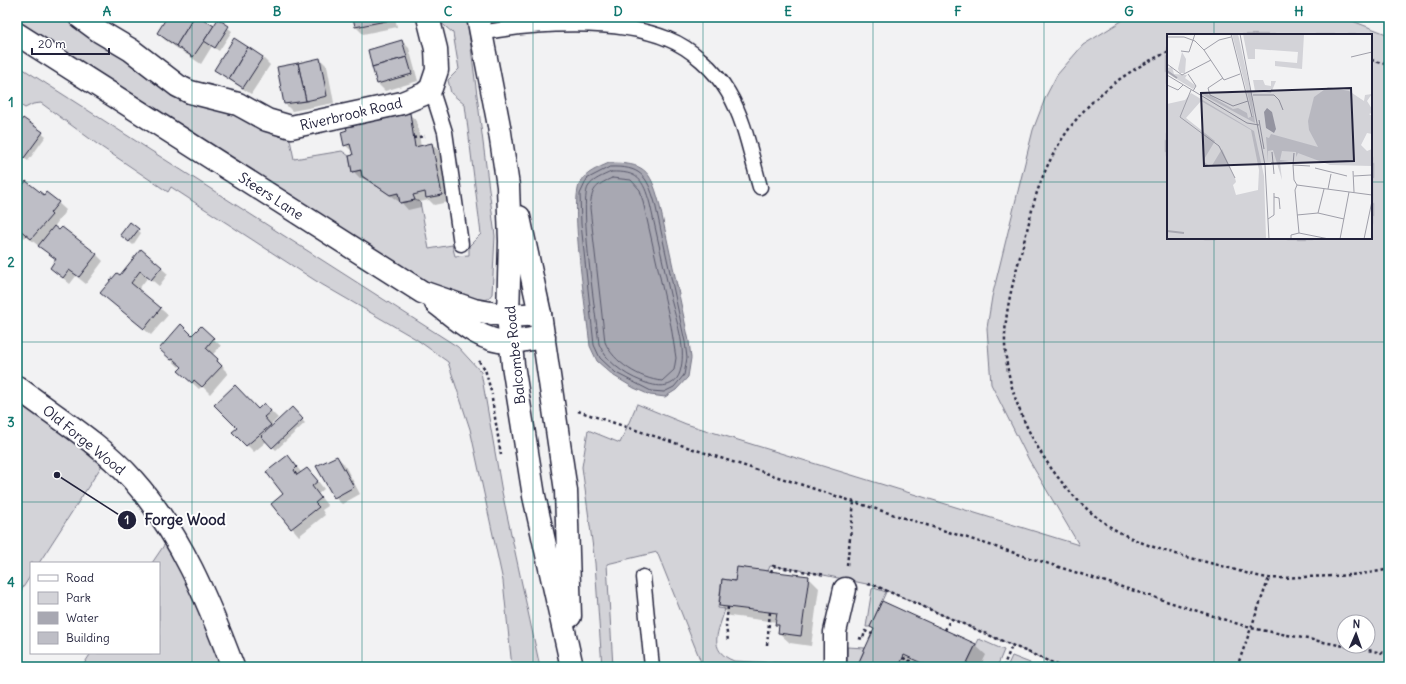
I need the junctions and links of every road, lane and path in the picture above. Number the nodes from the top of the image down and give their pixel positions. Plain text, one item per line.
1 (80, 17) edge
2 (428, 17) edge
3 (480, 25) edge
4 (17, 34) edge
5 (1167, 52) edge
6 (1372, 60) edge
7 (1389, 65) edge
8 (431, 88) junction
9 (508, 186) junction
10 (760, 187) dead end
11 (461, 244) dead end
12 (422, 292) junction
13 (540, 314) junction
14 (508, 316) junction
15 (544, 337) junction
16 (510, 342) junction
17 (513, 365) junction
18 (485, 369) dead end
19 (17, 387) edge
20 (573, 410) dead end
21 (854, 502) junction
22 (1389, 569) edge
23 (771, 572) dead end
24 (643, 578) dead end
25 (1269, 578) junction
26 (845, 584) junction
27 (728, 607) dead end
28 (770, 612) dead end
29 (950, 619) junction
30 (1251, 628) junction
31 (946, 630) dead end
32 (728, 641) dead end
33 (1336, 644) edge
34 (767, 645) dead end
35 (1012, 646) junction
36 (1376, 652) edge
37 (1389, 654) edge
38 (903, 658) dead end
39 (571, 661) edge
40 (233, 667) edge
41 (652, 667) edge
42 (835, 667) edge
43 (923, 667) edge
44 (1003, 667) edge
45 (1062, 667) edge
46 (1237, 667) edge

1 - 8 street, Riverbrook Road
2 - 8 street
3 - 9 street, Balcombe Road
3 - 10 lane
4 - 12 street, Steers Lane
5 - 25 path
6 - 7 path
8 - 11 lane
9 - 13 street
9 - 14 street, Balcombe Road
12 - 14 street, Steers Lane
12 - 16 street
13 - 14 street, Steers Lane
13 - 15 street
14 - 16 street, Balcombe Road
15 - 16 street
15 - 39 street
16 - 17 street, Balcombe Road
17 - 18 path
17 - 39 street, Balcombe Road
19 - 40 street, Old Forge Wood
20 - 21 path
21 - 26 path
21 - 30 path
22 - 25 path
23 - 26 path
24 - 41 lane
25 - 30 path
26 - 29 path
26 - 42 street
27 - 32 path
28 - 34 path
29 - 31 path
29 - 35 path
30 - 33 path
30 - 46 path
35 - 44 path
35 - 45 path
36 - 37 path
38 - 43 path

